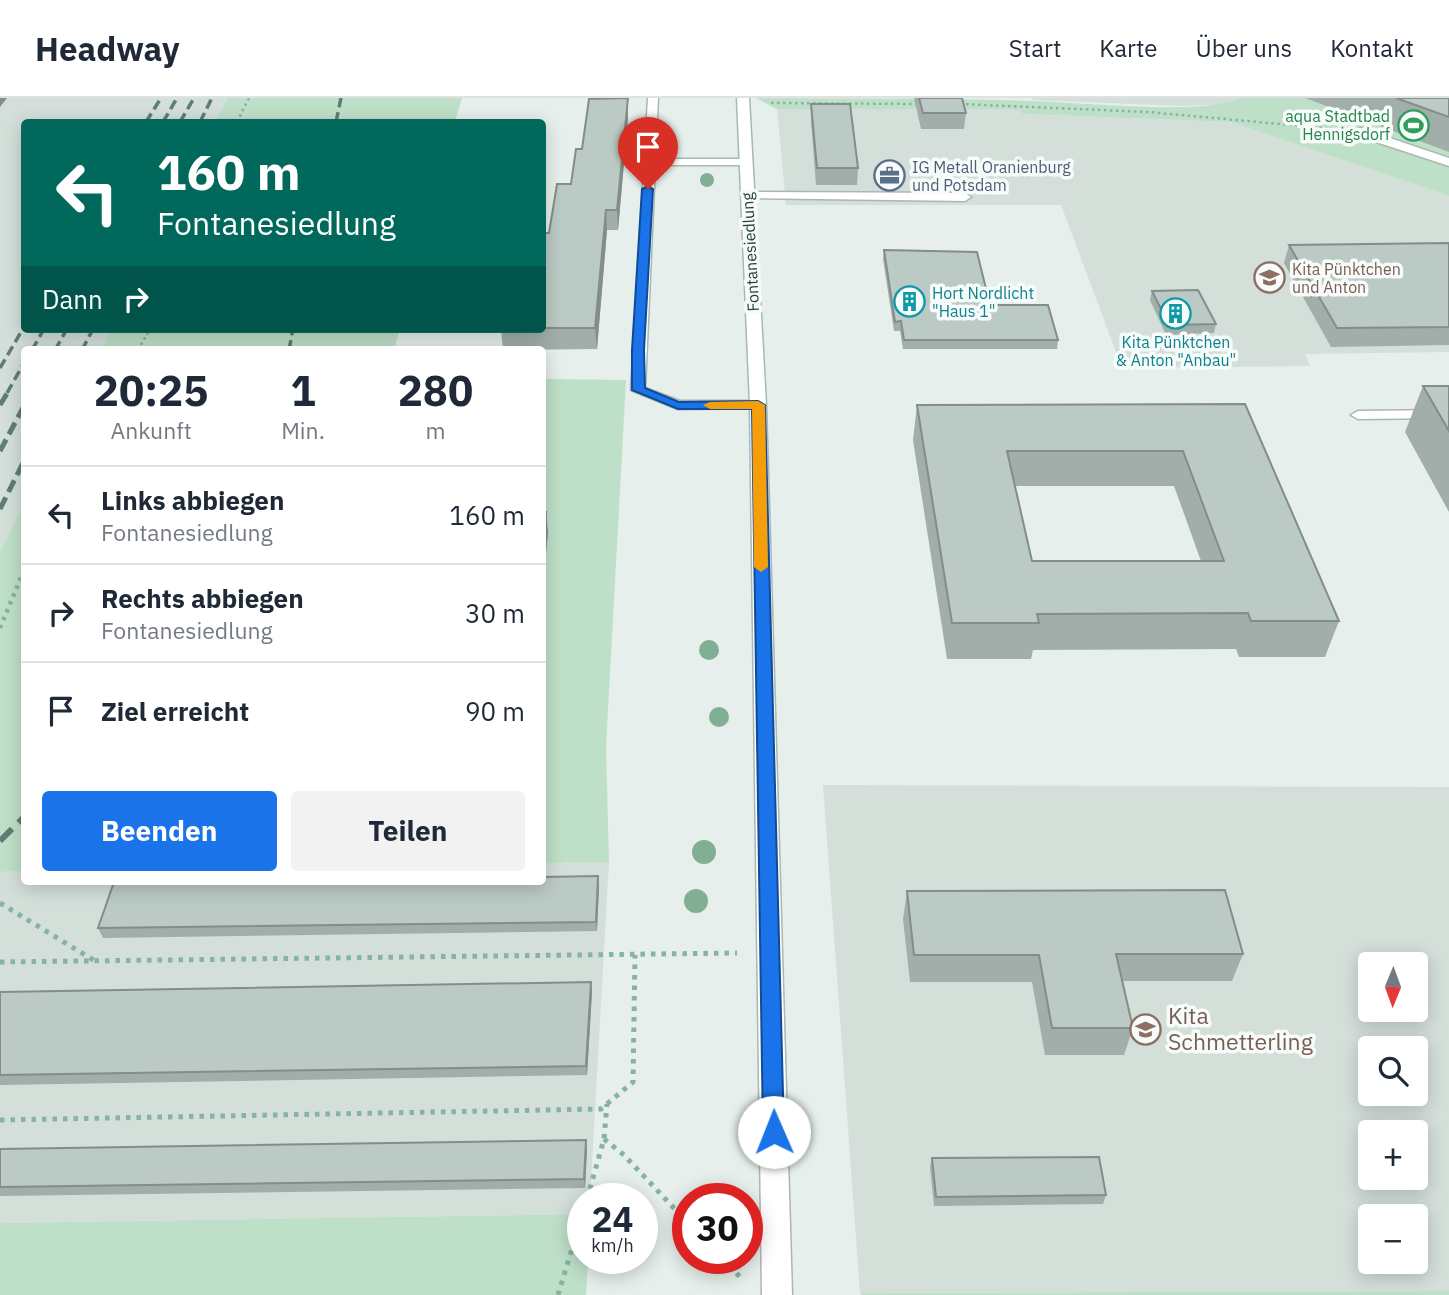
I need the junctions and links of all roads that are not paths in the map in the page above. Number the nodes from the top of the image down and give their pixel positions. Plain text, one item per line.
1 (653, 98) edge
2 (743, 101) edge
3 (1360, 132) road end
4 (649, 162) junction
5 (746, 162) junction
6 (1449, 162) edge
7 (747, 196) junction
8 (965, 197) dead end
9 (758, 405) junction
10 (1449, 414) edge
11 (1358, 415) dead end
12 (778, 1295) edge

1 - 4 lane
2 - 5 street, Fontanesiedlung
3 - 6 street
4 - 5 lane
4 - 9 lane
5 - 7 street, Fontanesiedlung
7 - 8 lane
7 - 9 street, Fontanesiedlung
9 - 12 street, Fontanesiedlung
10 - 11 lane

